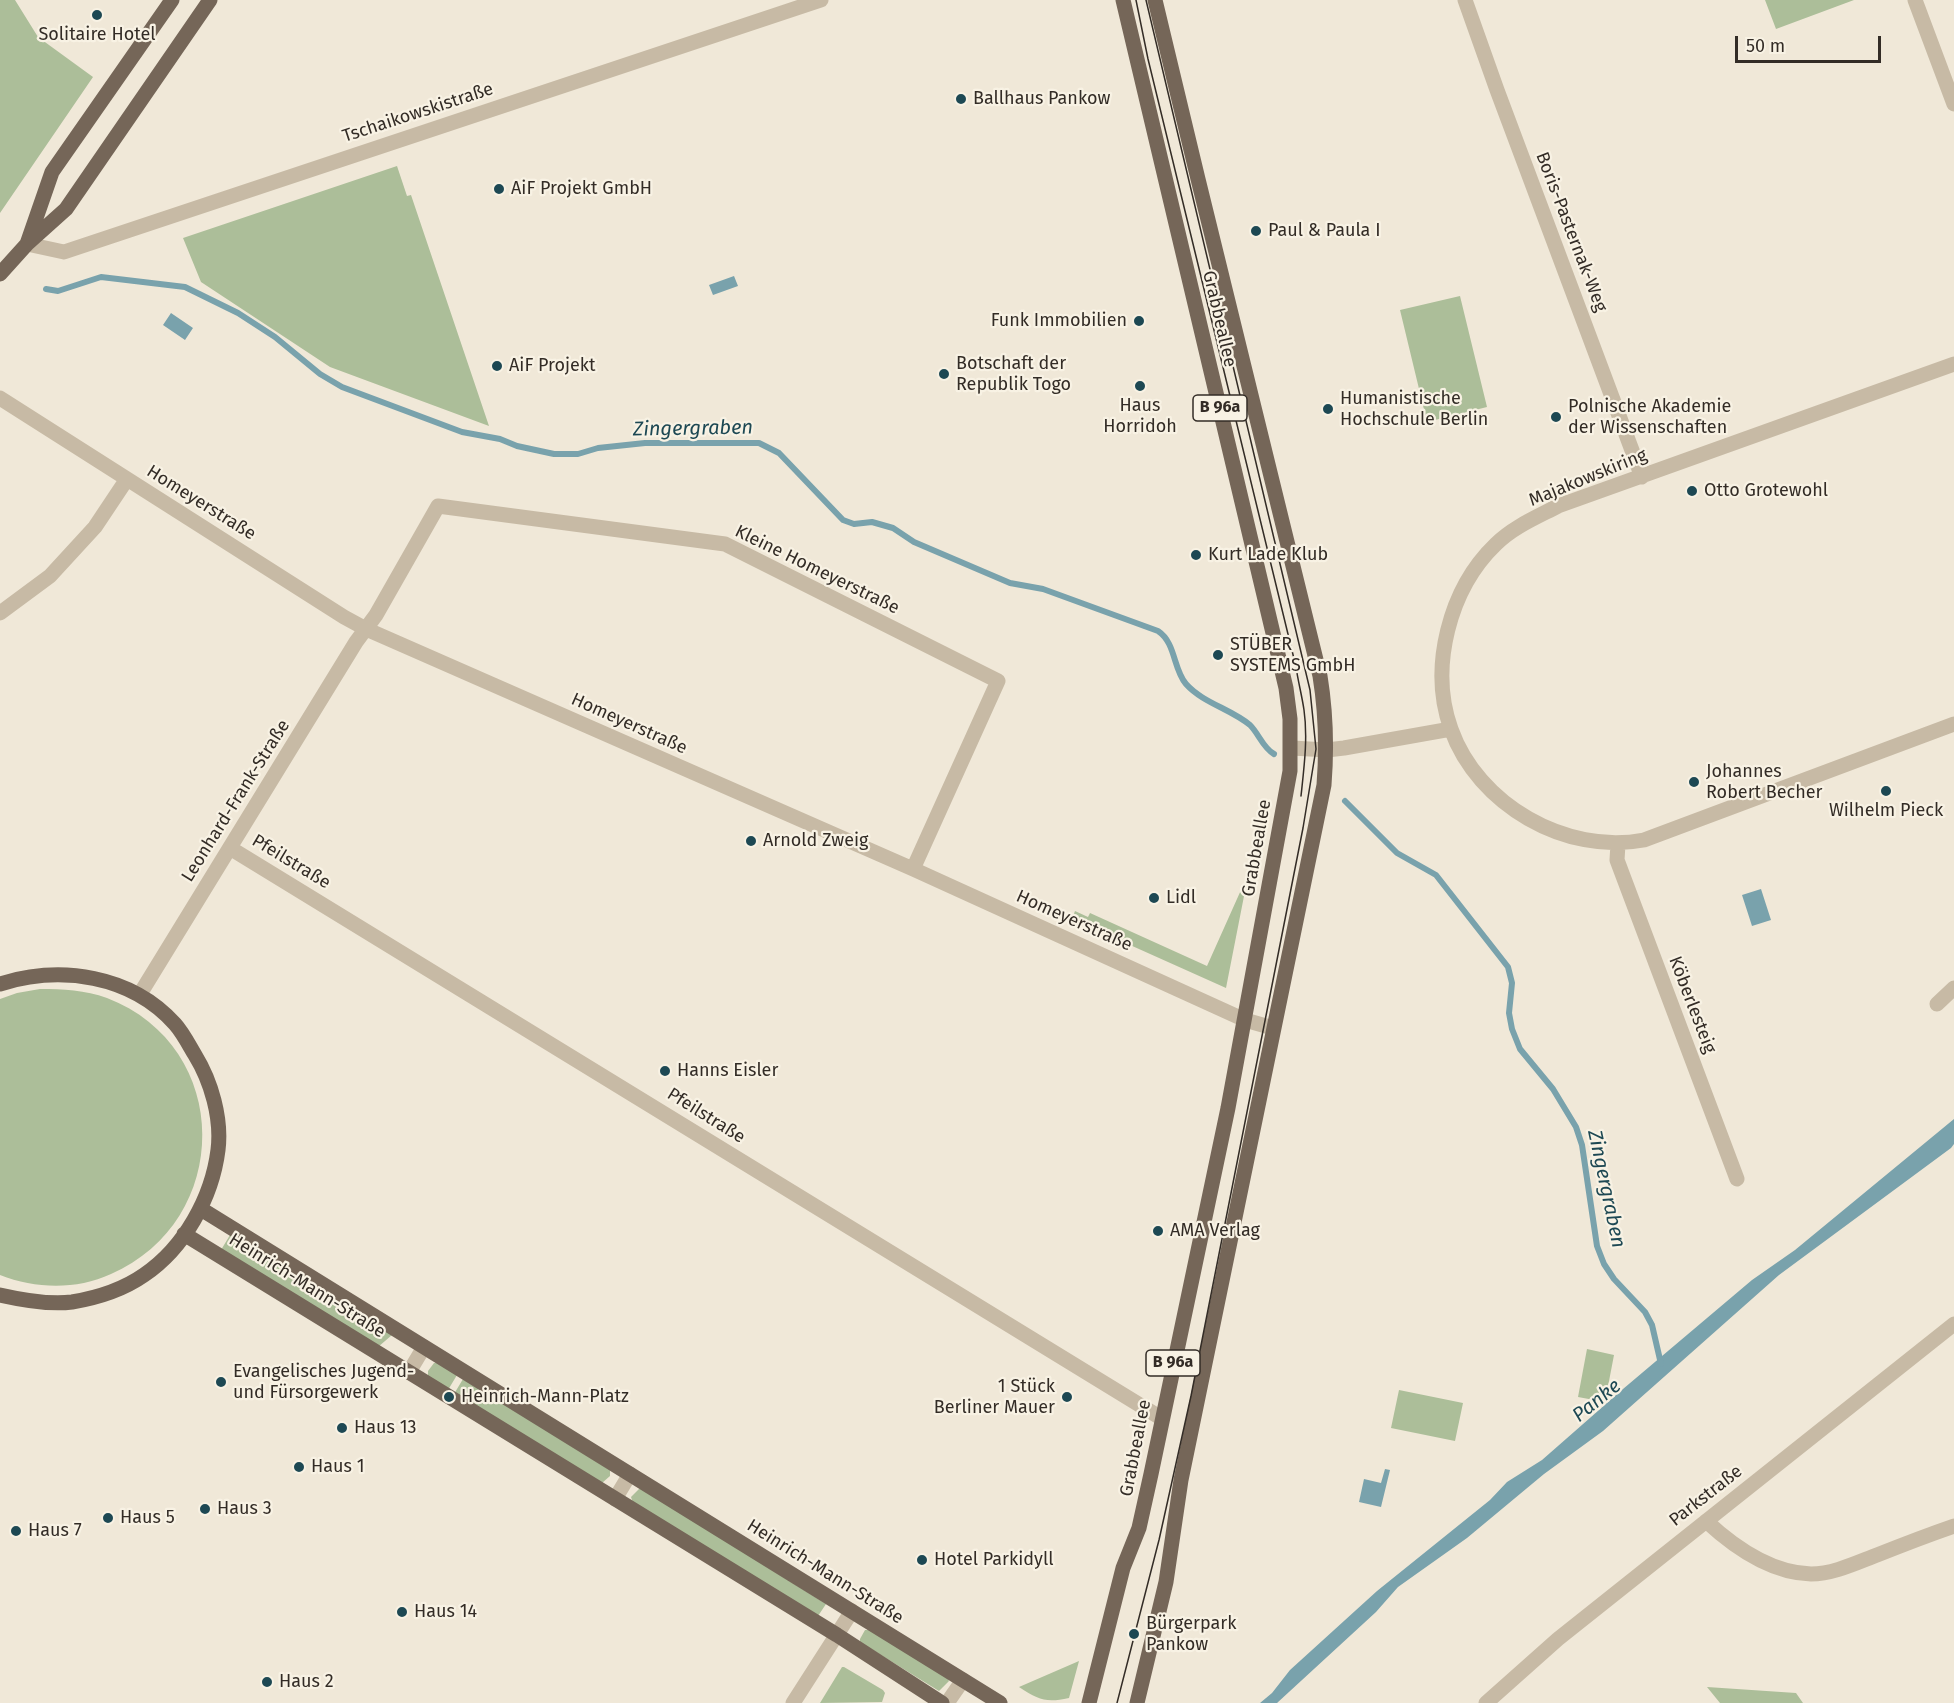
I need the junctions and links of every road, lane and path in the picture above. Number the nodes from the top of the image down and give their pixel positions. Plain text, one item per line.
1 (172, 0) edge
2 (210, 0) edge
3 (821, 0) edge
4 (1123, 0) edge
5 (1155, 0) edge
6 (1465, 0) edge
7 (1915, 0) edge
8 (1954, 104) edge
9 (27, 244) junction
10 (0, 274) edge
11 (1954, 364) edge
12 (0, 398) edge
13 (1642, 477) junction
14 (127, 479) junction
15 (0, 613) edge
16 (366, 629) junction
17 (1954, 724) edge
18 (1451, 729) junction
19 (1292, 748) junction
20 (1327, 750) junction
21 (1618, 844) junction
22 (230, 848) junction
23 (913, 869) junction
24 (0, 984) edge
25 (1954, 988) edge
26 (140, 994) junction
27 (1937, 1004) dead end
28 (1245, 1020) junction
29 (1273, 1028) junction
30 (1737, 1179) dead end
31 (201, 1209) junction
32 (184, 1234) junction
33 (0, 1295) edge
34 (1954, 1324) edge
35 (424, 1347) junction
36 (409, 1372) junction
37 (1161, 1418) junction
38 (630, 1474) junction
39 (615, 1499) junction
40 (1706, 1521) junction
41 (1954, 1526) edge
42 (852, 1611) junction
43 (837, 1635) junction
44 (963, 1680) junction
45 (794, 1703) edge
46 (942, 1703) edge
47 (947, 1703) edge
48 (1000, 1703) edge
49 (1089, 1703) edge
50 (1137, 1703) edge
51 (1486, 1703) edge

1 - 9 main road
2 - 9 main road
3 - 9 street, Tschaikowskistraße
4 - 19 main road, Grabbeallee / B 96a
5 - 20 main road, Grabbeallee / B 96a
6 - 13 street, Boris-Pasternak-Weg
7 - 8 street
9 - 10 main road
11 - 13 street, Majakowskiring
12 - 14 street, Homeyerstraße
13 - 18 street, Majakowskiring
14 - 15 street
14 - 16 street, Homeyerstraße
16 - 22 street, Leonhard-Frank-Straße
16 - 23 street, Homeyerstraße
16 - 23 street, Kleine Homeyerstraße
17 - 21 street, Majakowskiring
18 - 20 street
18 - 21 street, Majakowskiring
19 - 20 street
19 - 28 main road, Grabbeallee / B 96a
20 - 29 main road, Grabbeallee / B 96a
21 - 30 street, Köberlesteig
22 - 26 street, Leonhard-Frank-Straße
22 - 37 street, Pfeilstraße
23 - 28 street, Homeyerstraße
24 - 26 main road
25 - 27 street
26 - 31 main road
28 - 29 street, Homeyerstraße
28 - 37 main road, Grabbeallee / B 96a
29 - 50 main road, Grabbeallee / B 96a
31 - 32 main road
31 - 35 main road, Heinrich-Mann-Straße
32 - 33 main road
32 - 36 main road, Heinrich-Mann-Straße
34 - 40 street, Parkstraße
35 - 36 street
35 - 38 main road, Heinrich-Mann-Straße
36 - 39 main road, Heinrich-Mann-Straße
37 - 49 main road, Grabbeallee / B 96a
38 - 39 street
38 - 42 main road, Heinrich-Mann-Straße
39 - 43 main road, Heinrich-Mann-Straße
40 - 41 street
40 - 51 street, Parkstraße
42 - 43 street
42 - 44 main road, Heinrich-Mann-Straße
43 - 45 street
43 - 46 main road, Heinrich-Mann-Straße
44 - 47 street
44 - 48 main road, Heinrich-Mann-Straße

